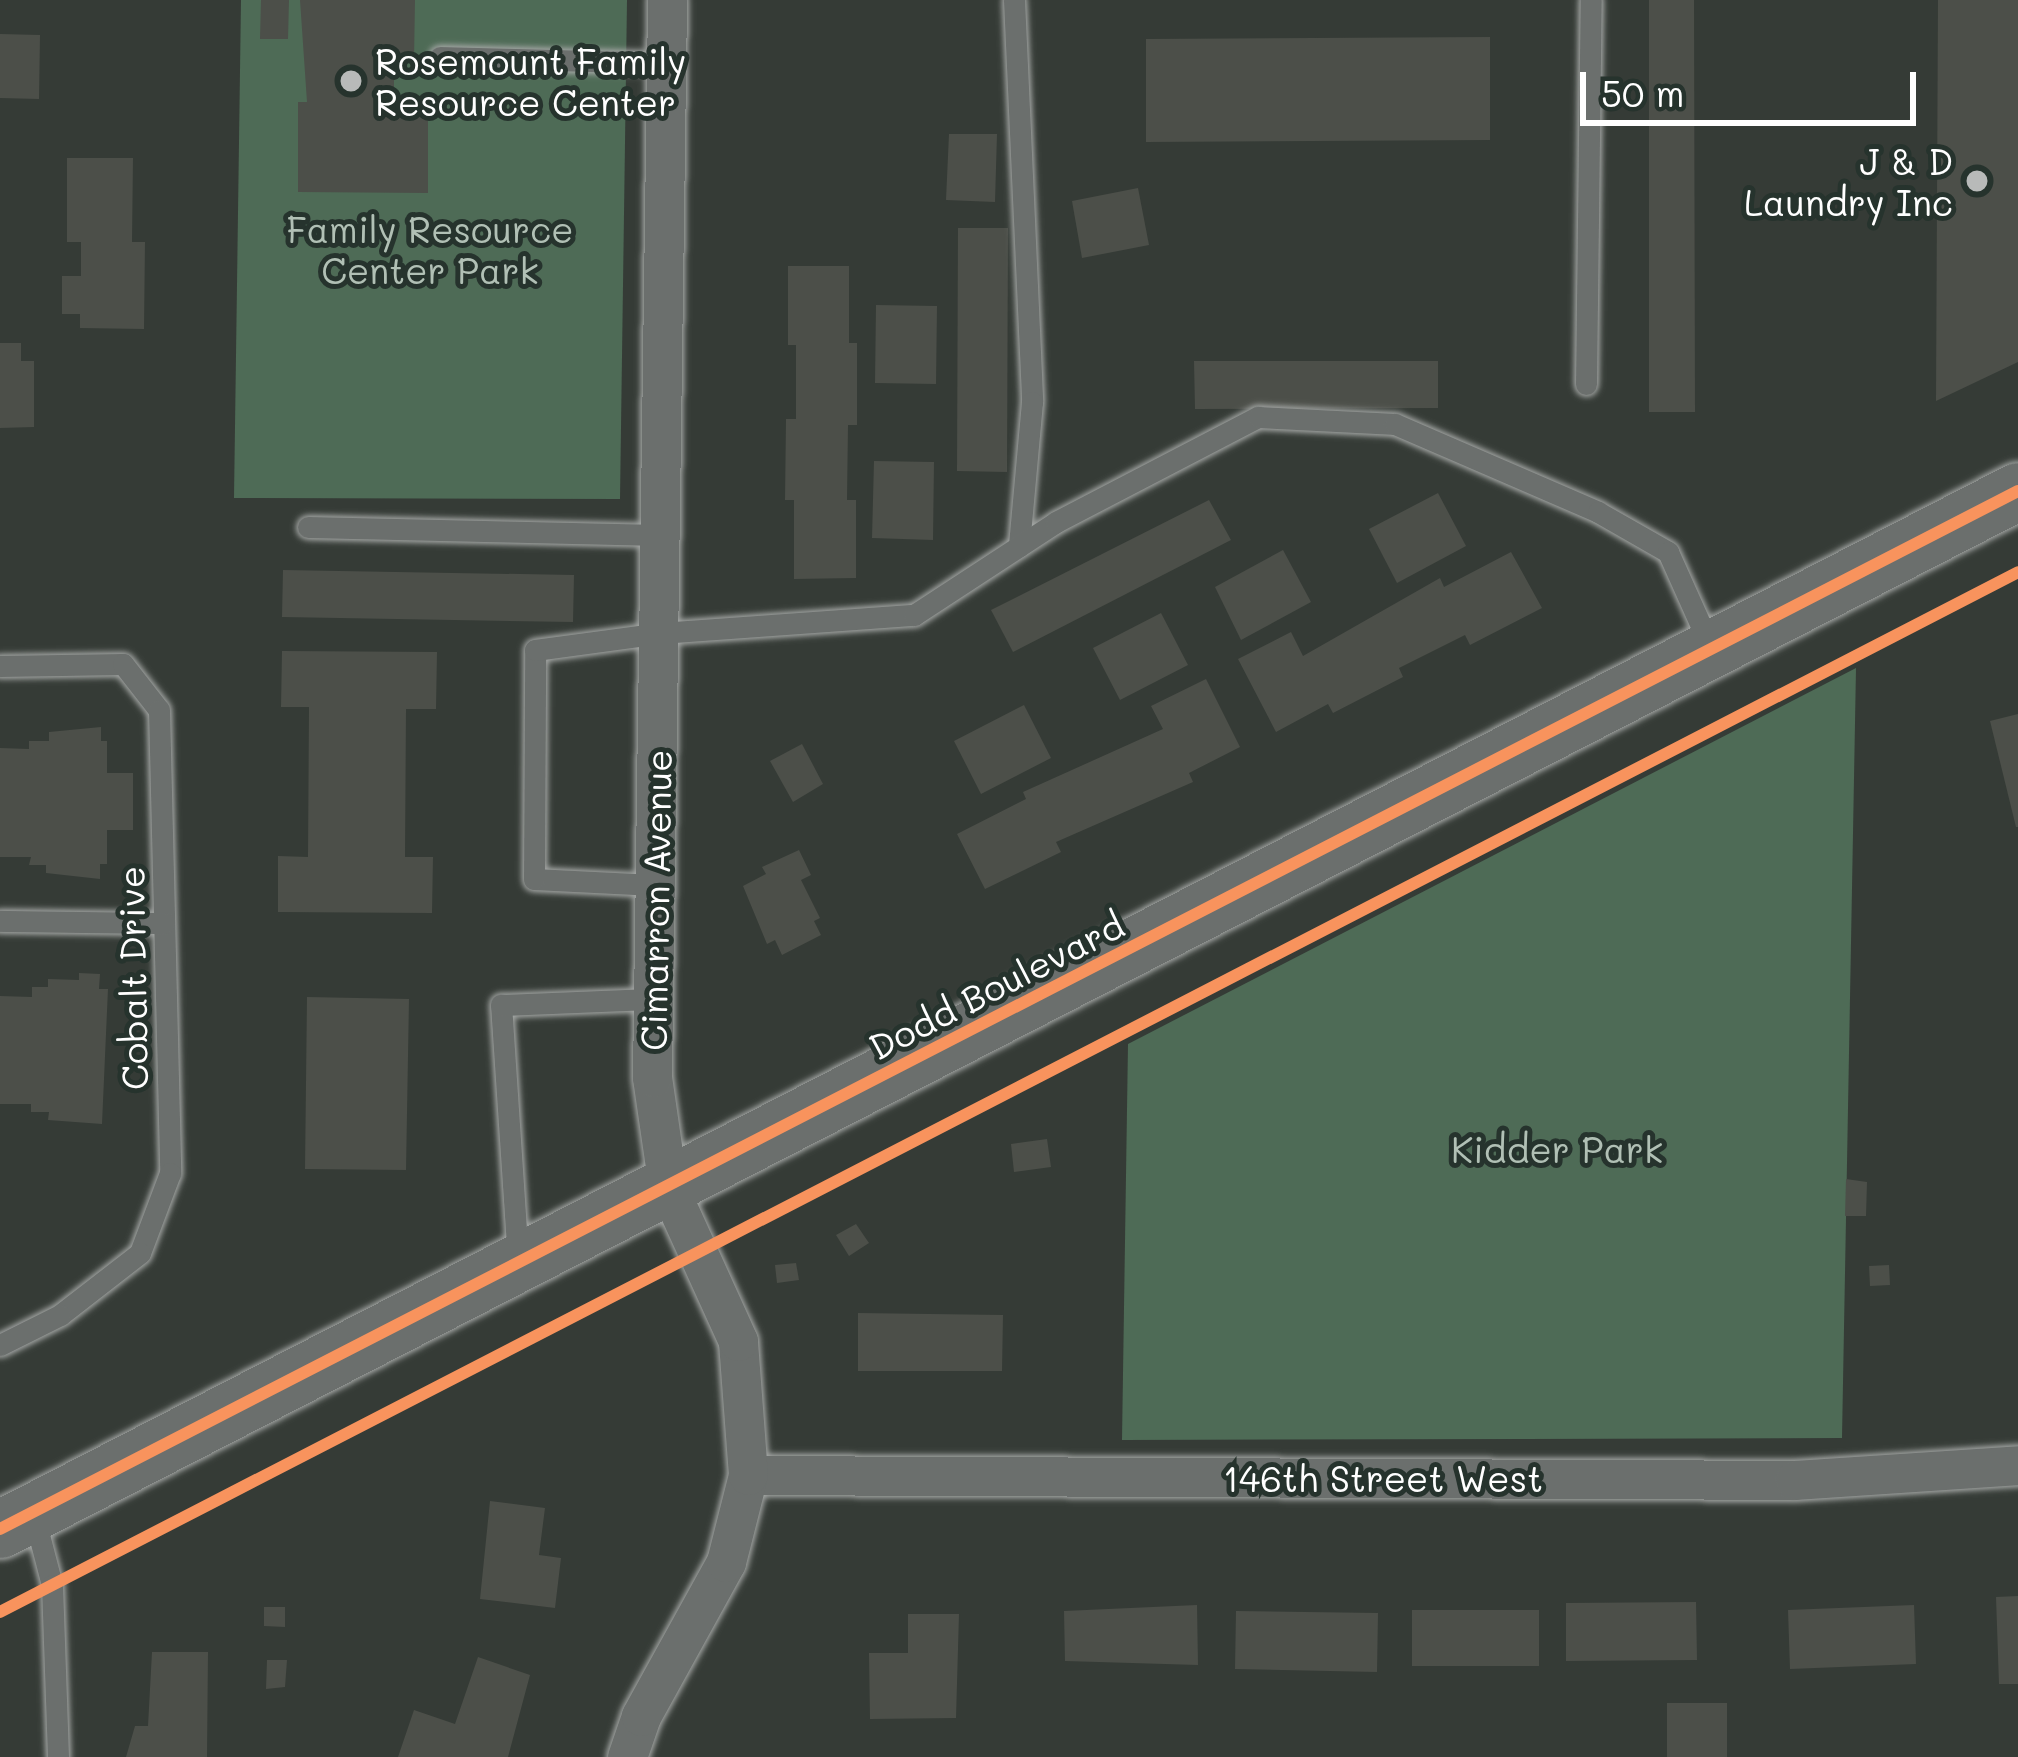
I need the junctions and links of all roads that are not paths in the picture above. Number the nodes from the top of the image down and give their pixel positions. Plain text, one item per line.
1 (668, 0) edge
2 (1014, 0) edge
3 (1591, 0) edge
4 (440, 57) dead end
5 (667, 63) junction
6 (1586, 384) dead end
7 (2018, 491) edge
8 (308, 527) dead end
9 (660, 535) junction
10 (1018, 546) junction
11 (660, 633) junction
12 (1712, 652) junction
13 (0, 666) edge
14 (654, 885) junction
15 (0, 921) edge
16 (164, 923) junction
17 (652, 999) junction
18 (668, 1187) junction
19 (518, 1261) junction
20 (0, 1345) edge
21 (2018, 1465) edge
22 (748, 1474) junction
23 (17, 1520) edge
24 (58, 1757) edge
25 (627, 1757) edge

1 - 5 street, Cimarron Avenue
2 - 10 lane
3 - 6 lane
4 - 5 lane
5 - 9 street, Cimarron Avenue
7 - 12 street, Dodd Boulevard
8 - 9 lane
9 - 11 street, Cimarron Avenue
10 - 11 lane
10 - 12 lane
11 - 14 street, Cimarron Avenue
11 - 14 lane
12 - 18 street, Dodd Boulevard
13 - 16 lane, Cobalt Drive
14 - 17 street, Cimarron Avenue
15 - 16 lane
16 - 20 lane, Cobalt Drive
17 - 18 street, Cimarron Avenue
17 - 19 lane
18 - 19 street, Dodd Boulevard
18 - 22 street, Cimarron Avenue
19 - 23 street, Dodd Boulevard
21 - 22 street, 146th Street West
22 - 25 street, Cimarron Avenue
23 - 24 lane

